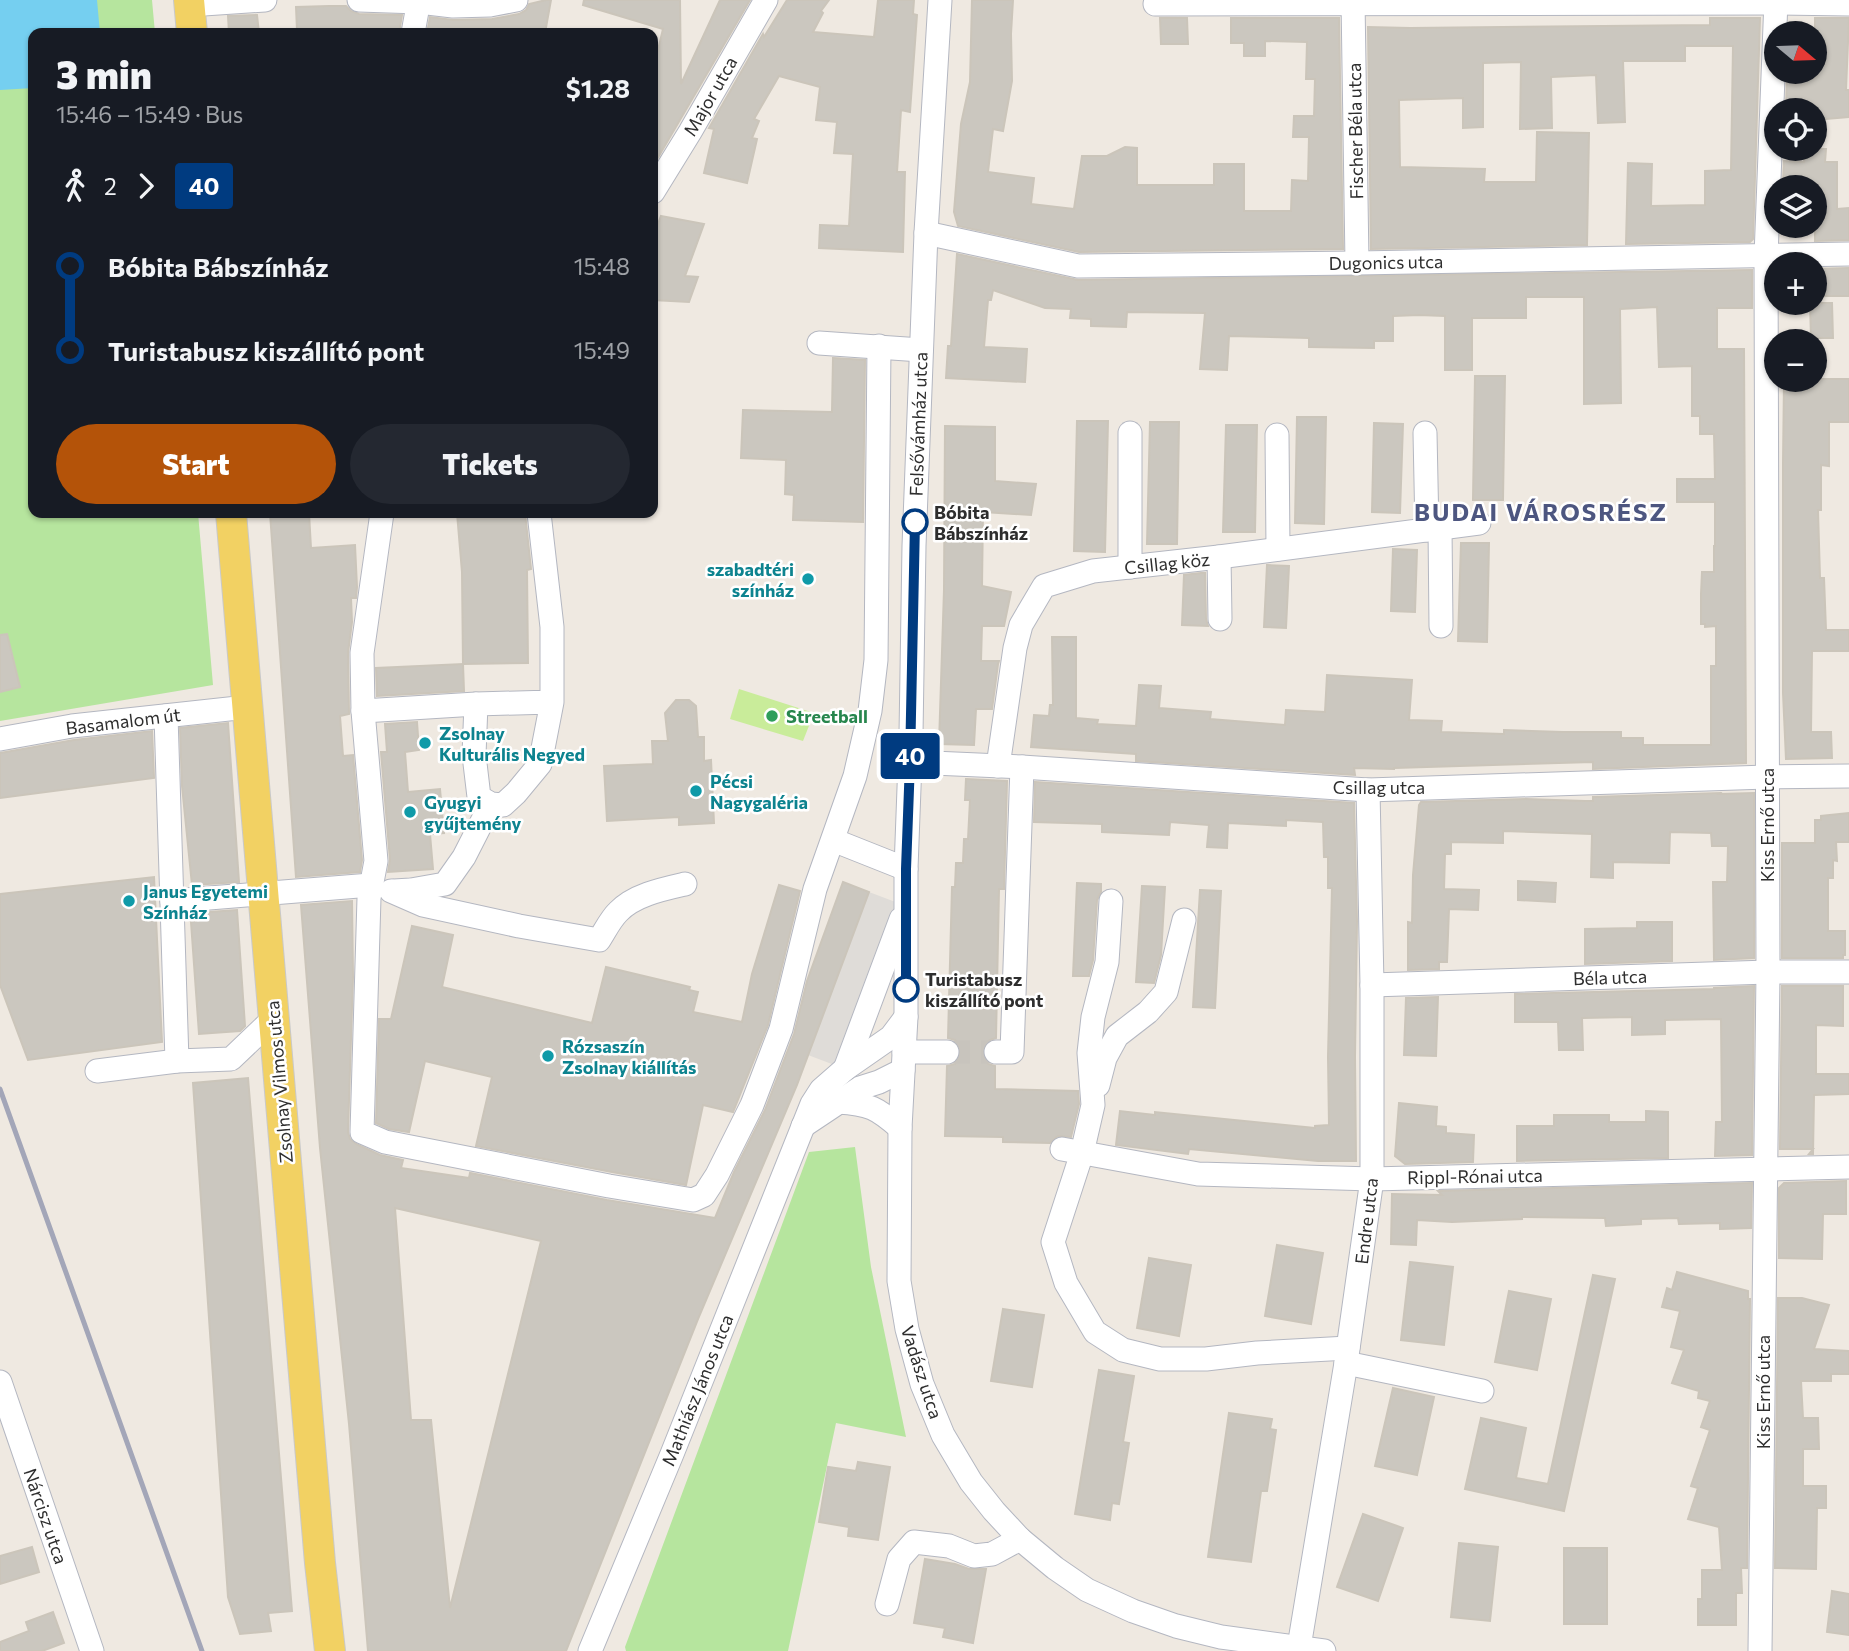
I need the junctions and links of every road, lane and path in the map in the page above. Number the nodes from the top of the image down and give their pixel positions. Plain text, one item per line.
1 (265, 0) edge
2 (359, 0) edge
3 (516, 0) edge
4 (766, 0) edge
5 (940, 0) edge
6 (419, 1) edge
7 (1776, 1) edge
8 (1353, 2) edge
9 (1155, 4) dead end
10 (1849, 4) edge
11 (190, 13) edge
12 (414, 28) edge
13 (658, 184) edge
14 (926, 233) junction
15 (1766, 252) edge
16 (1849, 254) edge
17 (1827, 255) edge
18 (1764, 256) edge
19 (1357, 263) junction
20 (1766, 315) edge
21 (819, 343) dead end
22 (879, 346) junction
23 (921, 350) junction
24 (1130, 433) dead end
25 (1425, 433) dead end
26 (1277, 435) dead end
27 (231, 518) edge
28 (381, 518) edge
29 (540, 518) edge
30 (1479, 523) dead end
31 (1434, 529) junction
32 (1278, 549) junction
33 (1219, 557) junction
34 (1130, 567) junction
35 (1220, 619) dead end
36 (1441, 626) dead end
37 (552, 702) junction
38 (476, 705) junction
39 (247, 707) junction
40 (363, 711) junction
41 (166, 716) junction
42 (0, 739) edge
43 (910, 762) junction
44 (998, 766) junction
45 (1022, 767) junction
46 (1849, 776) edge
47 (1767, 777) junction
48 (1368, 790) junction
49 (491, 804) junction
50 (833, 840) junction
51 (906, 869) junction
52 (685, 884) dead end
53 (377, 889) junction
54 (263, 895) junction
55 (172, 901) junction
56 (1111, 901) dead end
57 (906, 906) junction
58 (1184, 919) dead end
59 (1768, 972) junction
60 (1849, 972) edge
61 (1372, 985) junction
62 (906, 1017) junction
63 (273, 1018) junction
64 (947, 1052) tunnel mouth
65 (996, 1052) dead end
66 (177, 1061) junction
67 (904, 1061) junction
68 (845, 1069) junction
69 (97, 1071) dead end
70 (838, 1102) junction
71 (1093, 1105) junction
72 (801, 1128) junction
73 (900, 1128) junction
74 (1072, 1151) junction
75 (1849, 1167) edge
76 (1764, 1168) junction
77 (1372, 1179) junction
78 (1347, 1356) junction
79 (0, 1382) edge
80 (1482, 1391) dead end
81 (1020, 1539) junction
82 (887, 1604) dead end
83 (1316, 1650) edge
84 (92, 1651) edge
85 (330, 1651) edge
86 (590, 1651) edge
87 (1760, 1651) edge

1 - 11 street
2 - 6 street
3 - 6 street
4 - 13 street, Major utca
5 - 14 street, Felsővámház utca
6 - 12 street
7 - 8 street
7 - 10 street
7 - 15 street, Kiss Ernő utca
8 - 9 street
8 - 19 street, Fischer Béla utca
14 - 19 street, Dugonics utca
14 - 23 street, Felsővámház utca
16 - 17 street, Dugonics utca
18 - 19 street, Dugonics utca
20 - 47 street, Kiss Ernő utca
21 - 22 street
22 - 23 street
22 - 50 street
23 - 43 street, Felsővámház utca
24 - 34 street
25 - 31 street
26 - 32 street
27 - 39 main road, Zsolnay Vilmos utca
28 - 40 street
29 - 37 street
30 - 31 street, Csillag köz
31 - 32 street, Csillag köz
31 - 36 street
32 - 33 street, Csillag köz
33 - 34 street, Csillag köz
33 - 35 street
34 - 44 street, Csillag köz
37 - 38 street
37 - 49 street
38 - 40 street
38 - 49 street
39 - 41 street, Basamalom út
39 - 54 main road, Zsolnay Vilmos utca
40 - 53 street
41 - 42 street, Basamalom út
41 - 55 street
43 - 44 street, Csillag utca
43 - 51 street, Felsővámház utca
44 - 45 street, Csillag utca
45 - 48 street, Csillag utca
45 - 65 street
46 - 47 street, Csillag utca
47 - 48 street, Csillag utca
47 - 59 street, Kiss Ernő utca
48 - 61 street, Endre utca
49 - 53 street
50 - 51 street
50 - 53 street
51 - 57 street, Felsővámház utca
52 - 53 street
53 - 54 street
54 - 55 street
54 - 63 main road, Zsolnay Vilmos utca
55 - 66 street
56 - 71 street
57 - 62 street, Felsővámház utca
57 - 68 street, Mathiász János utca
58 - 71 street
59 - 60 street, Béla utca
59 - 61 street, Béla utca
59 - 76 street, Kiss Ernő utca
61 - 77 street, Endre utca
62 - 67 street, Vadász utca
62 - 68 street, Mathiász János utca
63 - 66 street
63 - 85 main road, Zsolnay Vilmos utca
64 - 67 street
66 - 69 street
67 - 70 street
67 - 73 street, Vadász utca
68 - 72 street, Mathiász János utca
70 - 72 street
70 - 73 street
71 - 74 street
72 - 86 street, Mathiász János utca
73 - 81 street, Vadász utca
74 - 77 street, Rippl-Rónai utca
74 - 78 street
75 - 76 street, Rippl-Rónai utca
76 - 77 street, Rippl-Rónai utca
76 - 87 street, Kiss Ernő utca
77 - 78 street, Endre utca
78 - 80 street
78 - 83 street, Endre utca
79 - 84 street, Nárcisz utca
81 - 82 street
81 - 83 street, Vadász utca

